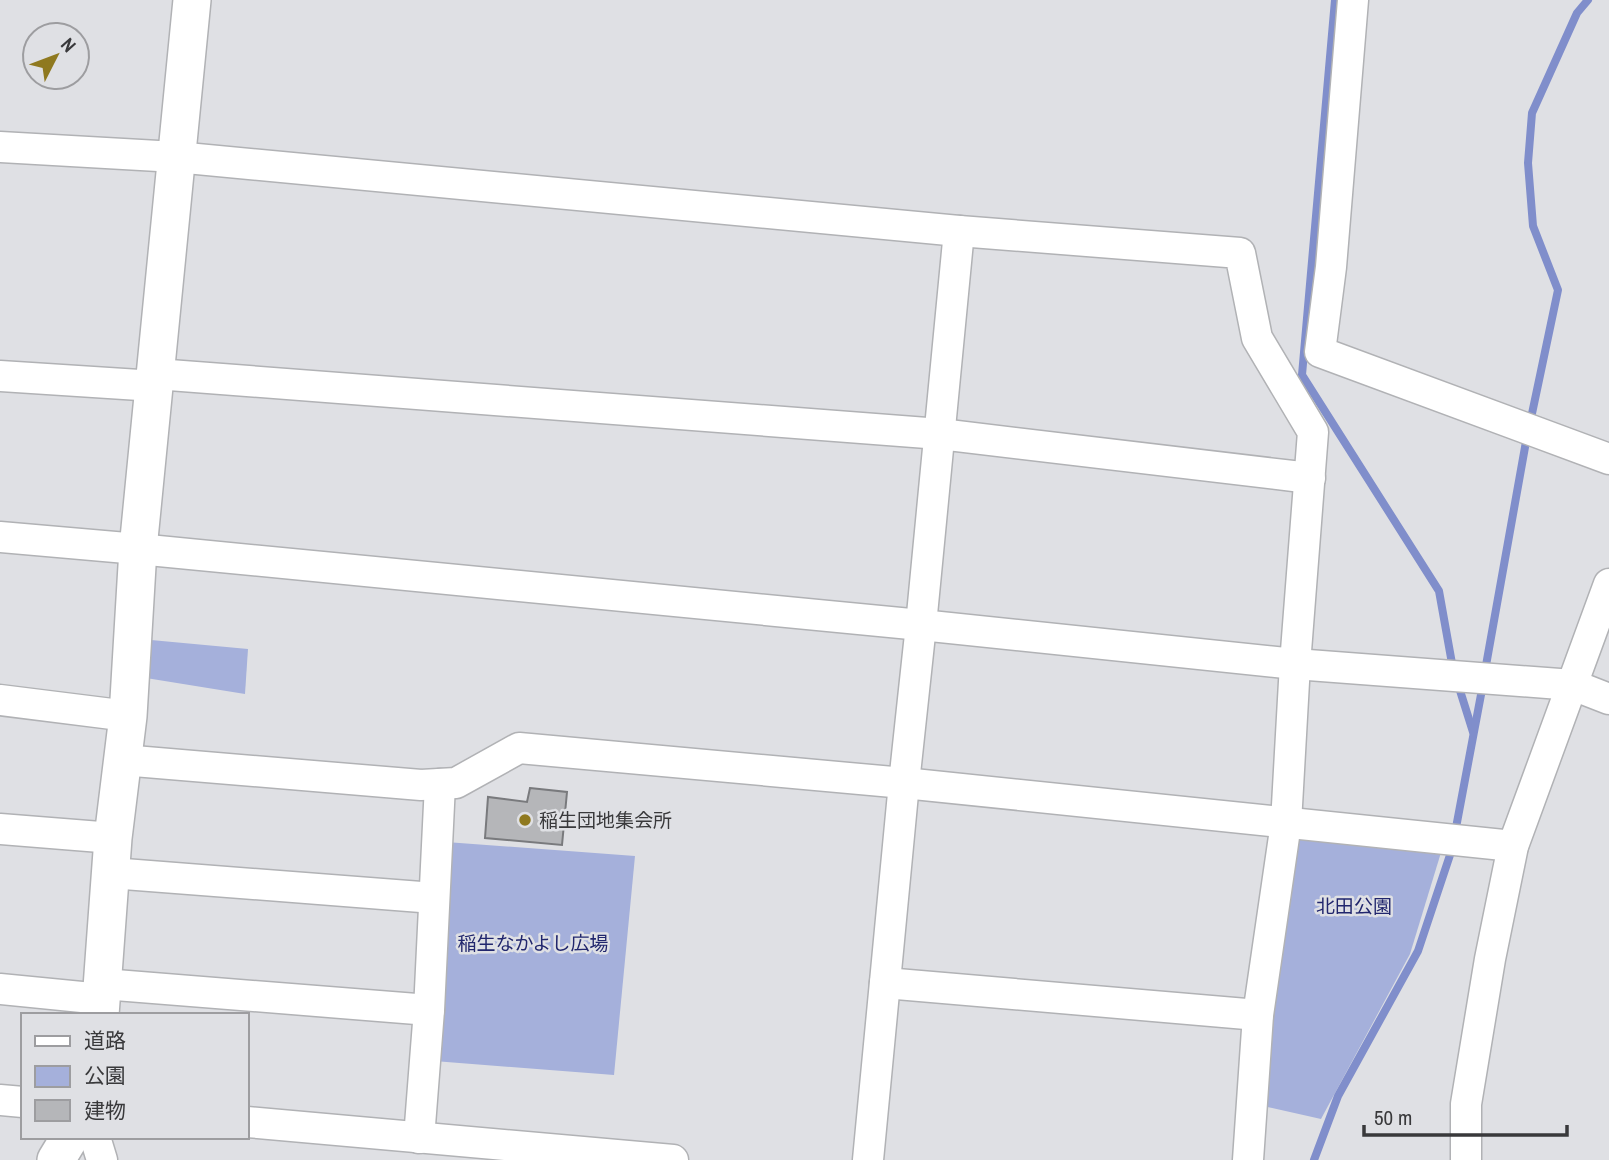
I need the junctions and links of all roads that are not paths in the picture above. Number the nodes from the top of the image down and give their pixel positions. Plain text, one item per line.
1 (192, 0) edge
2 (1353, 0) edge
3 (0, 146) edge
4 (176, 157) junction
5 (959, 231) junction
6 (0, 376) edge
7 (156, 380) junction
8 (940, 434) junction
9 (1609, 459) edge
10 (1310, 478) junction
11 (0, 537) edge
12 (138, 549) junction
13 (1609, 584) edge
14 (921, 625) junction
15 (1295, 664) junction
16 (1573, 685) junction
17 (1609, 699) edge
18 (0, 700) edge
19 (128, 716) junction
20 (122, 760) junction
21 (904, 783) junction
22 (440, 784) junction
23 (1286, 823) junction
24 (0, 829) edge
25 (1513, 846) junction
26 (112, 856) junction
27 (434, 898) junction
28 (886, 982) junction
29 (0, 989) edge
30 (101, 999) edge
31 (429, 1010) junction
32 (1258, 1015) junction
33 (0, 1100) edge
34 (21, 1102) edge
35 (248, 1122) edge
36 (419, 1138) junction
37 (69, 1139) edge
38 (97, 1139) edge
39 (56, 1160) edge
40 (102, 1160) edge
41 (673, 1160) edge
42 (868, 1160) edge
43 (1248, 1160) edge
44 (1466, 1160) edge

1 - 4 street
2 - 9 street
3 - 4 street
4 - 5 street
4 - 7 street
5 - 8 street
5 - 10 street
6 - 7 street
7 - 8 street
7 - 12 street
8 - 10 street
8 - 14 street
10 - 15 street
11 - 12 street
12 - 14 street
12 - 19 street
13 - 16 street
14 - 15 street
14 - 21 street
15 - 16 street
15 - 23 street
16 - 17 street
16 - 25 street
18 - 19 street
19 - 20 street
20 - 22 street
20 - 26 street
21 - 22 street
21 - 23 street
21 - 28 street
22 - 27 street
23 - 25 street
23 - 32 street
24 - 26 street
25 - 44 street
26 - 27 street
26 - 30 street
27 - 31 street
28 - 32 street
28 - 42 street
29 - 30 street
30 - 31 street
31 - 36 street
32 - 43 street
33 - 34 street
35 - 36 street
36 - 41 street
37 - 39 street
38 - 40 street

